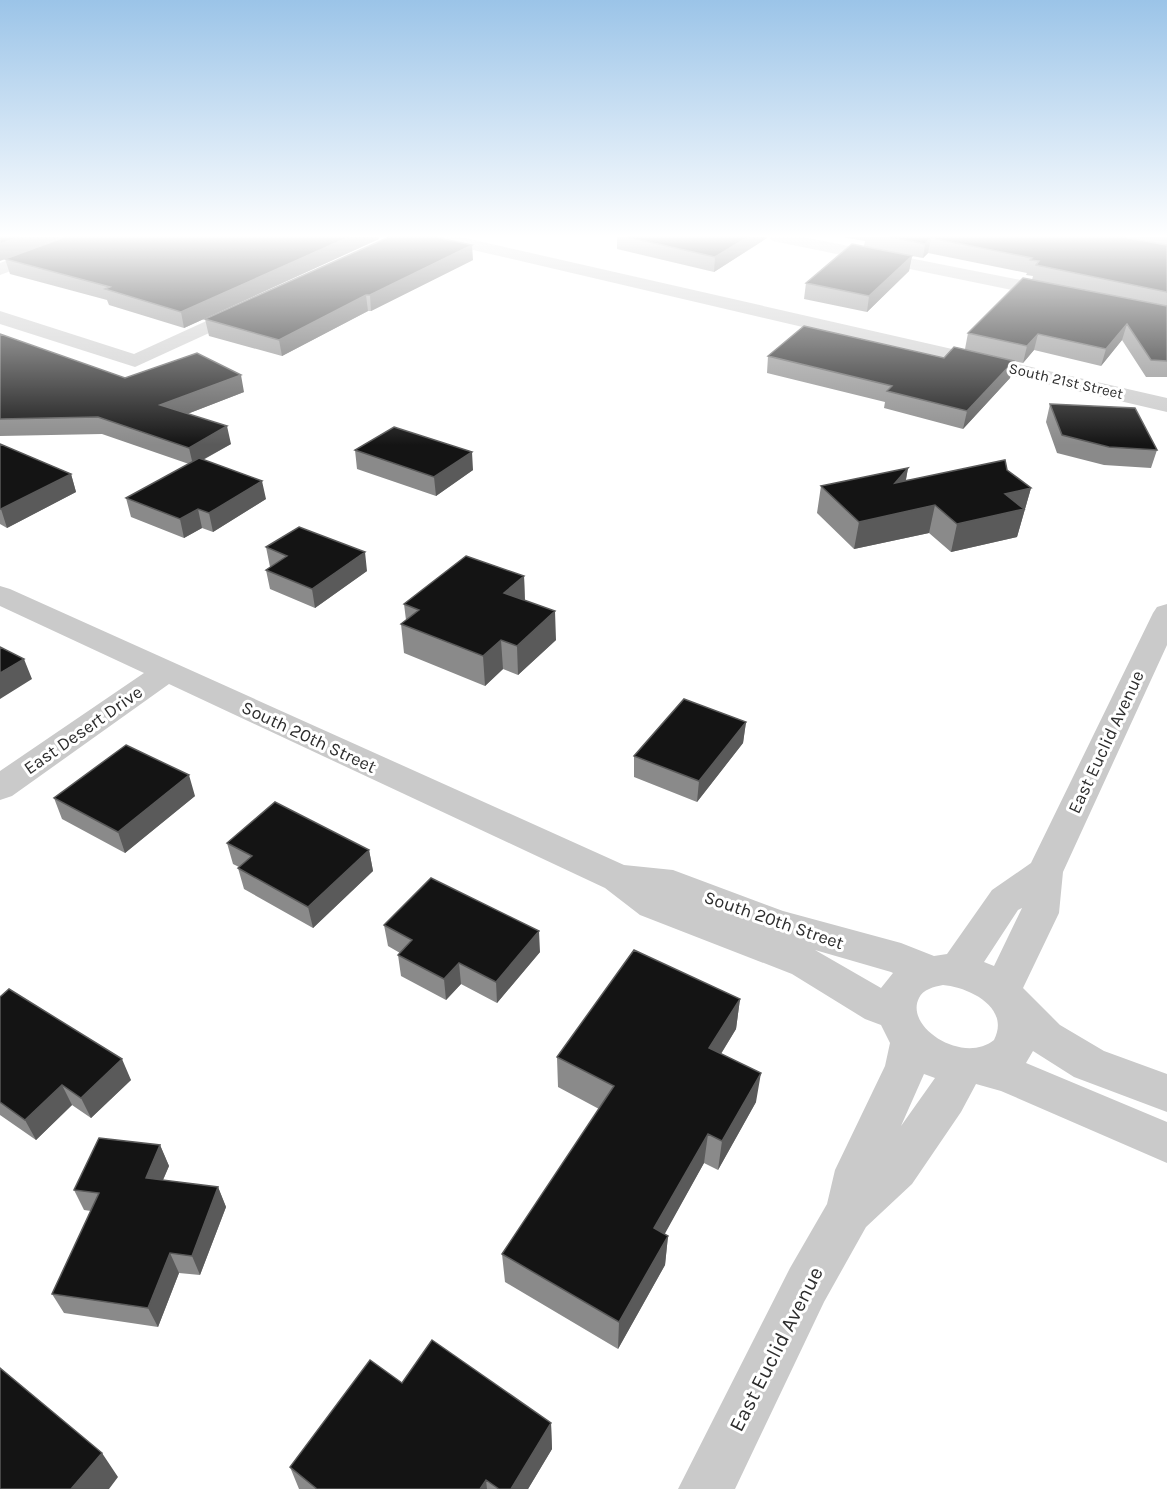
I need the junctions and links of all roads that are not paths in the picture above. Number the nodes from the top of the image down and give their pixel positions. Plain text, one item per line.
1 (251, 306) edge
2 (740, 306) edge
3 (0, 317) edge
4 (1167, 405) edge
5 (0, 595) edge
6 (1167, 613) edge
7 (166, 672) junction
8 (0, 788) edge
9 (1045, 872) junction
10 (618, 878) junction
11 (943, 970) junction
12 (1007, 998) junction
13 (903, 1028) junction
14 (972, 1068) junction
15 (1167, 1093) edge
16 (1167, 1143) edge
17 (849, 1211) junction
18 (706, 1489) edge

1 - 3 street
2 - 4 street, South 21st Street
5 - 7 street, South 20th Street
6 - 9 street, East Euclid Avenue
7 - 8 street, East Desert Drive
7 - 10 street, South 20th Street
9 - 11 street, East Euclid Avenue
9 - 12 street, East Euclid Avenue
10 - 11 street, South 20th Street
10 - 13 street, South 20th Street
11 - 12 street
11 - 13 street
12 - 14 street
12 - 15 street
13 - 14 street
13 - 17 street, East Euclid Avenue
14 - 16 street
14 - 17 street, East Euclid Avenue
17 - 18 street, East Euclid Avenue

